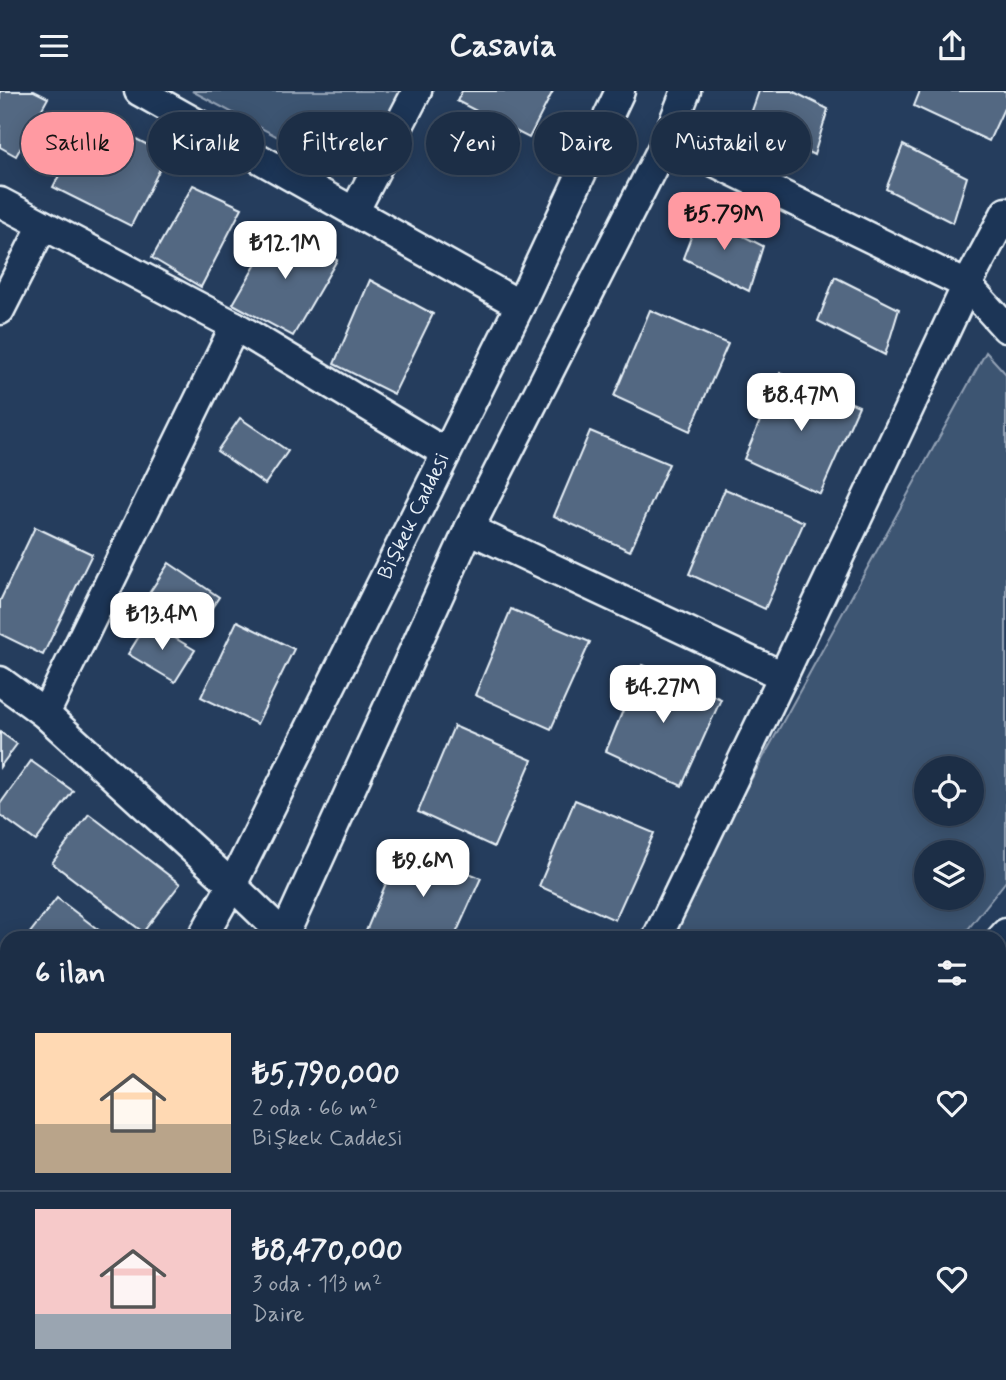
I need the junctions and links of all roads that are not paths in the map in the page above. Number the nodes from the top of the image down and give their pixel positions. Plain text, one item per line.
1 (139, 91) edge
2 (417, 91) edge
3 (620, 91) edge
4 (686, 91) edge
5 (678, 112) edge
6 (651, 171) edge
7 (741, 175) edge
8 (0, 202) edge
9 (354, 212) junction
10 (1006, 212) edge
11 (43, 225) junction
12 (967, 285) junction
13 (520, 305) junction
14 (0, 310) edge
15 (235, 326) junction
16 (1006, 328) edge
17 (446, 453) junction
18 (469, 529) junction
19 (783, 676) junction
20 (0, 681) edge
21 (45, 713) junction
22 (232, 885) junction
23 (206, 931) edge
24 (279, 931) edge
25 (288, 931) edge
26 (659, 931) edge

1 - 9 street
2 - 9 street
3 - 13 street, Bişkek Caddesi
4 - 5 street
6 - 18 street
7 - 12 street
8 - 11 street
9 - 13 street
10 - 12 street
11 - 14 street
11 - 15 street
12 - 16 street
12 - 19 street
13 - 17 street, Bişkek Caddesi
15 - 17 street
15 - 21 street
17 - 22 street, Bişkek Caddesi
18 - 19 street
18 - 25 street
19 - 26 street
20 - 21 street
21 - 22 street
22 - 23 street, Bişkek Caddesi
22 - 24 street

